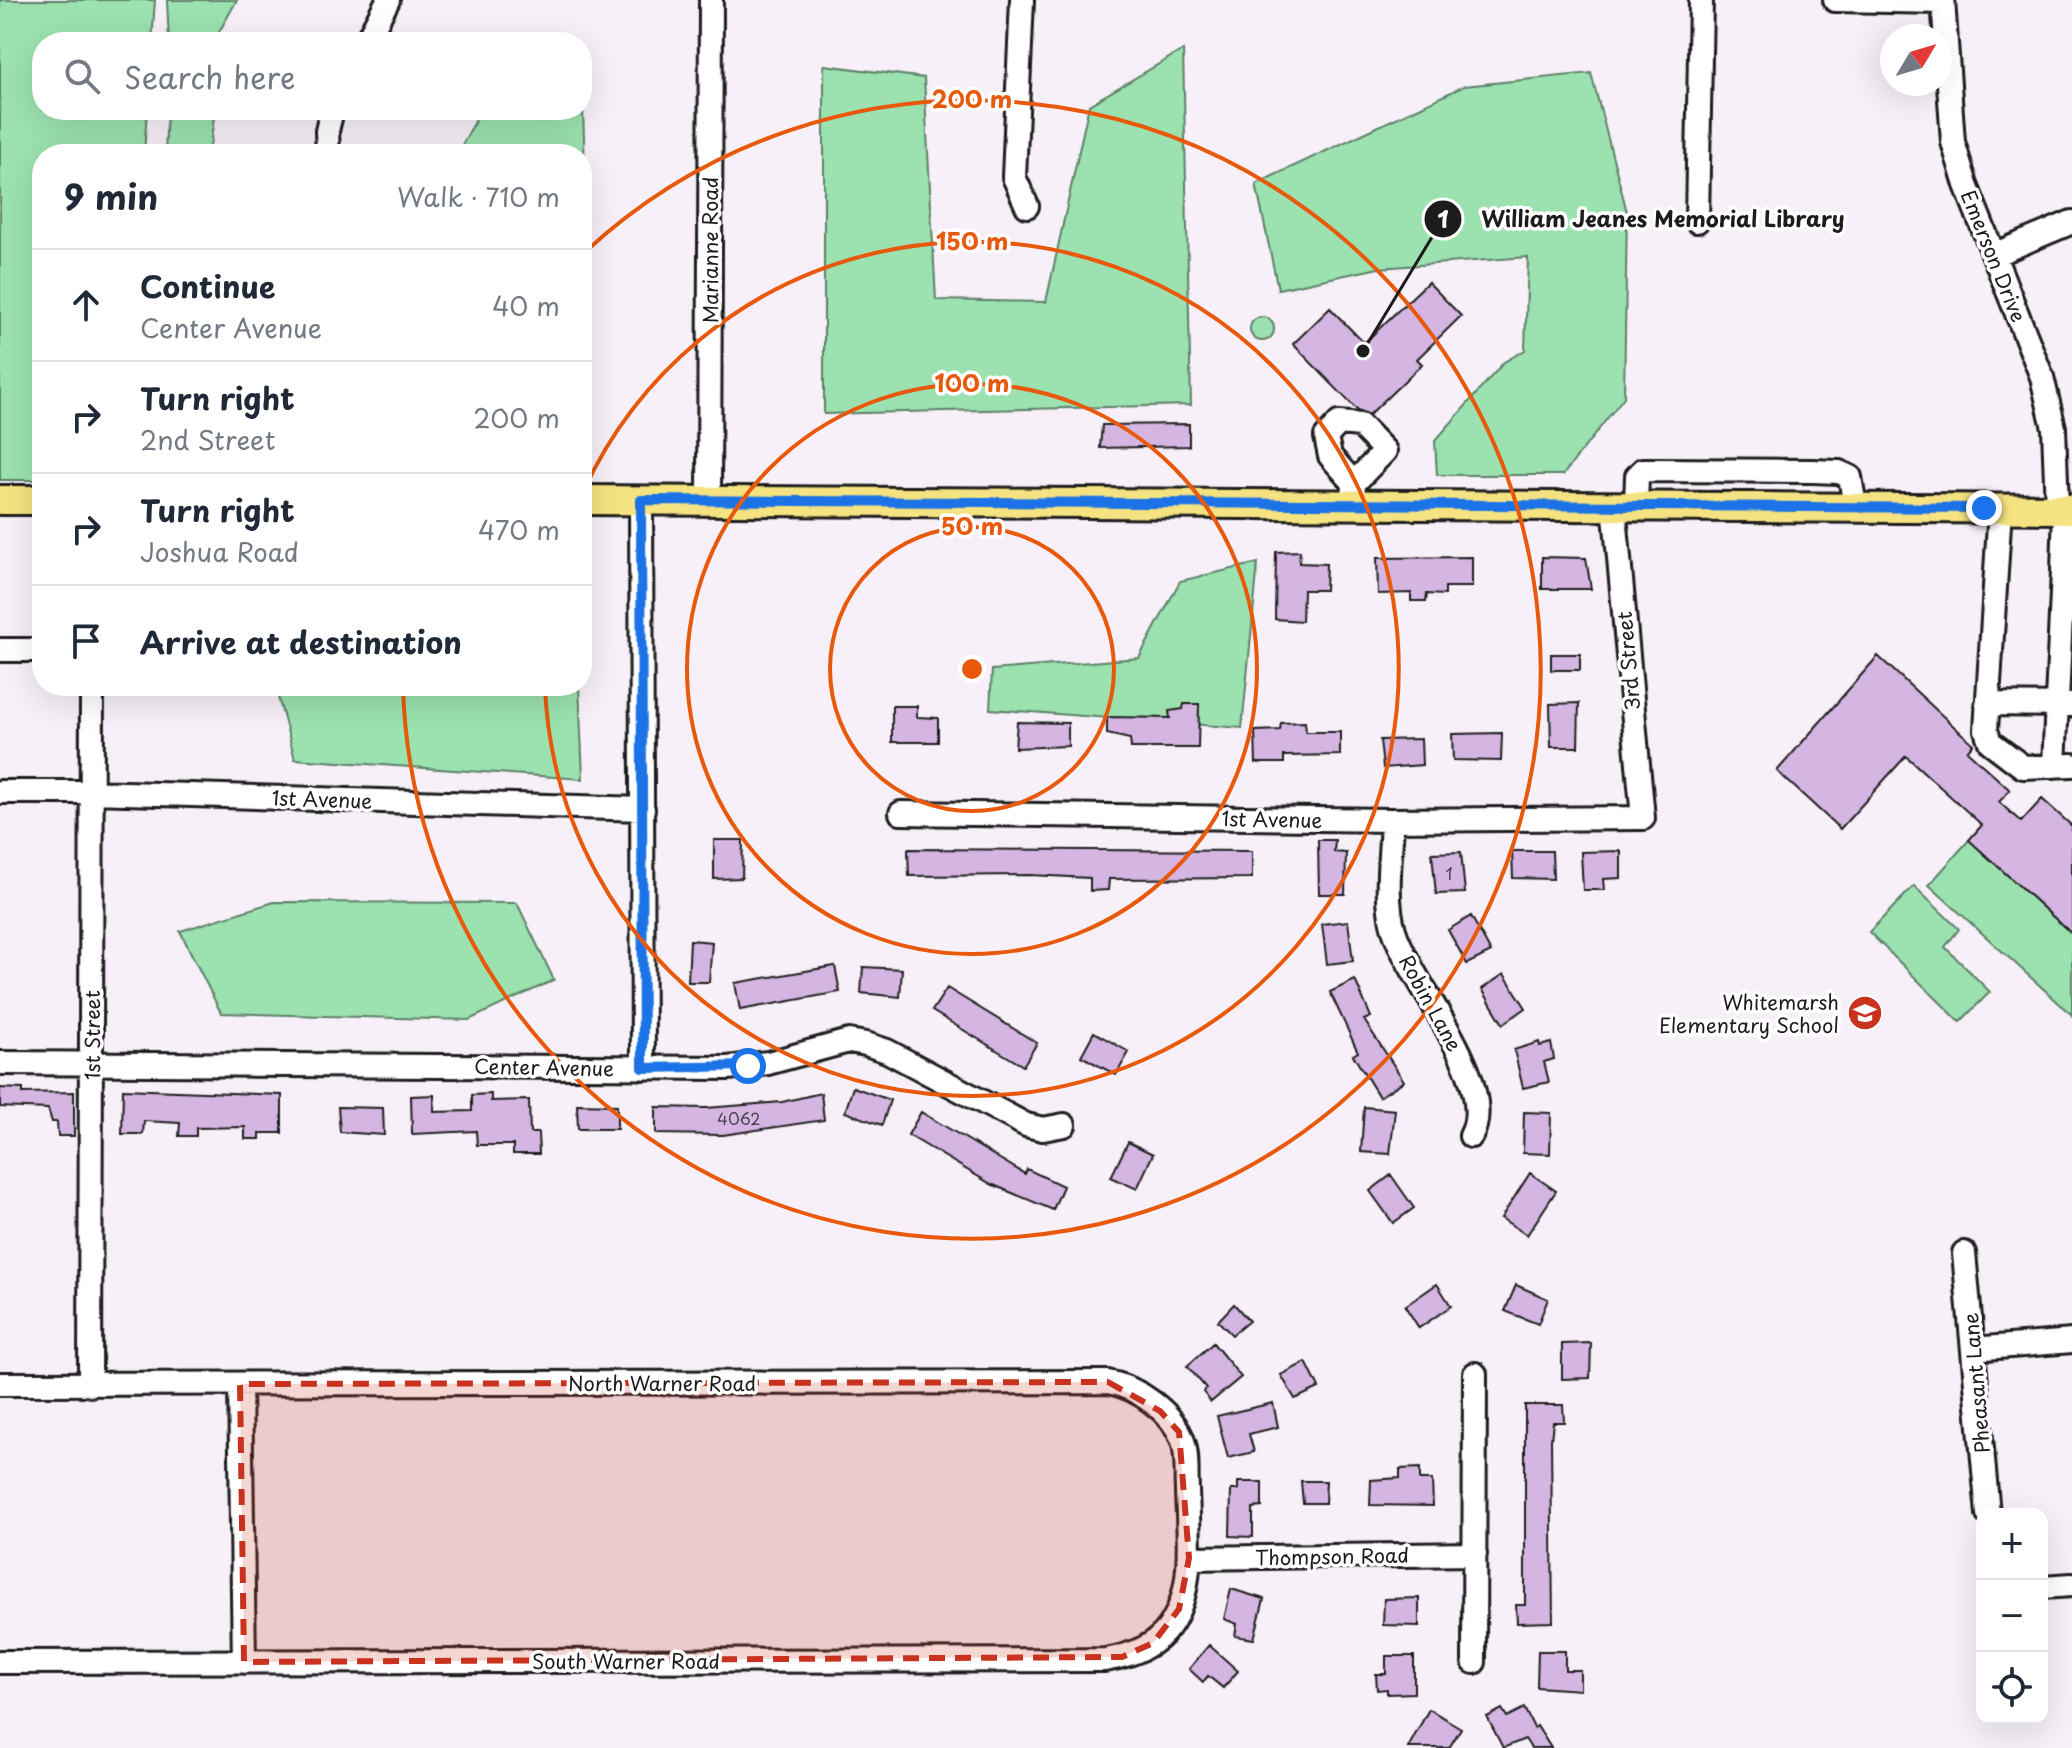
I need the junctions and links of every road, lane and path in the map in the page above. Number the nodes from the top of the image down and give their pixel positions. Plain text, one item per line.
1 (388, 0) edge
2 (711, 0) edge
3 (1022, 0) edge
4 (1701, 0) edge
5 (1835, 0) edge
6 (1943, 1) edge
7 (371, 32) edge
8 (330, 120) edge
9 (328, 144) edge
10 (1027, 206) dead end
11 (1697, 221) dead end
12 (2072, 222) edge
13 (1996, 254) junction
14 (0, 500) edge
15 (32, 500) edge
16 (592, 500) edge
17 (641, 500) junction
18 (709, 501) junction
19 (1625, 504) junction
20 (2000, 508) junction
21 (2065, 508) edge
22 (2068, 571) edge
23 (0, 650) edge
24 (32, 650) edge
25 (92, 696) edge
26 (1987, 704) junction
27 (2064, 706) edge
28 (2063, 765) edge
29 (0, 792) edge
30 (92, 792) junction
31 (643, 809) junction
32 (901, 813) dead end
33 (1643, 818) joint
34 (1392, 820) junction
35 (93, 1061) junction
36 (0, 1063) edge
37 (643, 1068) junction
38 (1064, 1125) dead end
39 (1471, 1136) dead end
40 (1964, 1253) dead end
41 (2072, 1341) edge
42 (1973, 1349) junction
43 (1475, 1374) dead end
44 (0, 1384) edge
45 (240, 1384) junction
46 (90, 1385) junction
47 (1987, 1508) edge
48 (1475, 1554) junction
49 (1189, 1558) junction
50 (2072, 1585) edge
51 (2048, 1587) edge
52 (0, 1662) edge
53 (244, 1662) junction
54 (1474, 1662) dead end

1 - 7 street
2 - 18 street, Marianne Road
3 - 10 street
4 - 11 street
5 - 6 street
6 - 13 street, Emerson Drive
8 - 9 street
12 - 13 street
13 - 21 street, Emerson Drive
14 - 15 main road
16 - 17 main road
17 - 18 main road
17 - 31 street
18 - 19 main road
19 - 20 main road
19 - 33 street, 3rd Street
20 - 21 main road
20 - 26 street
21 - 22 street, Emerson Drive
22 - 27 street, Emerson Drive
23 - 24 street
25 - 30 street, 1st Street
26 - 27 street
26 - 28 street
27 - 28 street, Emerson Drive
29 - 30 street, 1st Avenue
30 - 31 street, 1st Avenue
30 - 35 street, 1st Street
31 - 37 street
32 - 34 street, 1st Avenue
33 - 34 street, 1st Avenue
34 - 39 street, Robin Lane
35 - 36 street, Center Avenue
35 - 37 street, Center Avenue
35 - 46 street, 1st Street
37 - 38 street, Center Avenue
40 - 42 street, Pheasant Lane
41 - 42 street
42 - 47 street, Pheasant Lane
43 - 48 street
44 - 46 street, North Warner Road
45 - 46 street, North Warner Road
45 - 49 street, North Warner Road
45 - 53 street
48 - 49 street, Thompson Road
48 - 54 street
49 - 53 street, South Warner Road
50 - 51 street
52 - 53 street, South Warner Road

